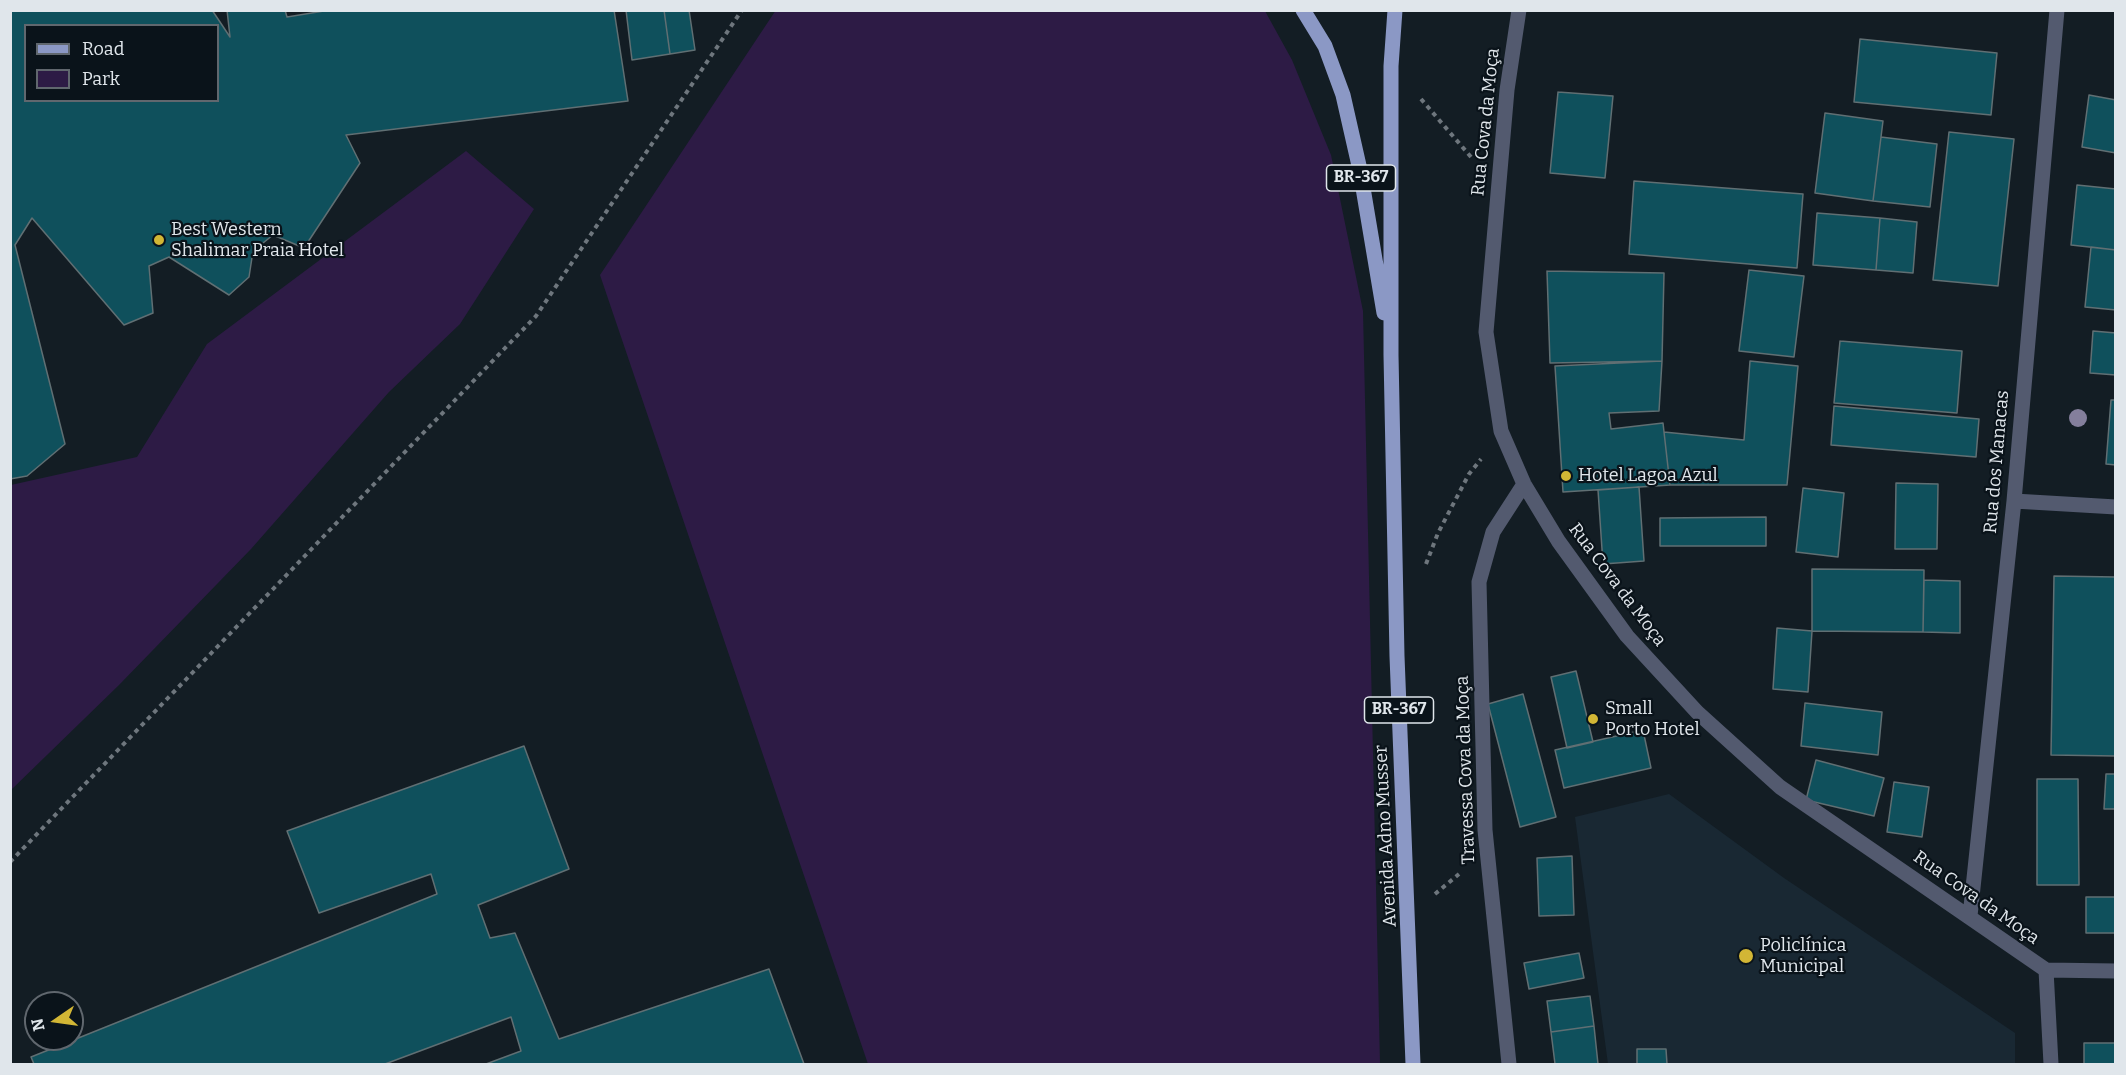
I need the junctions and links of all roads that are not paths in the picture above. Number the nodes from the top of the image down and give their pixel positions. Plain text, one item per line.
1 (1303, 10) edge
2 (1395, 10) edge
3 (1519, 10) edge
4 (2057, 10) edge
5 (1391, 355) junction
6 (1524, 484) junction
7 (2014, 501) junction
8 (2115, 507) edge
9 (1970, 916) junction
10 (2046, 970) junction
11 (2115, 971) edge
12 (1413, 1065) edge
13 (1509, 1065) edge
14 (2051, 1065) edge

1 - 5 main road, Avenida Adno Musser / BR-367
2 - 5 main road, Avenida Adno Musser / BR-367
3 - 6 street, Rua Cova da Moça
4 - 7 street, Rua dos Manacas
5 - 12 main road, Avenida Adno Musser / BR-367
6 - 9 street, Rua Cova da Moça
6 - 13 street, Travessa Cova da Moça
7 - 8 street
7 - 9 street, Rua dos Manacas
9 - 10 street, Rua Cova da Moça
10 - 11 street, Rua Cova da Moça
10 - 14 street

